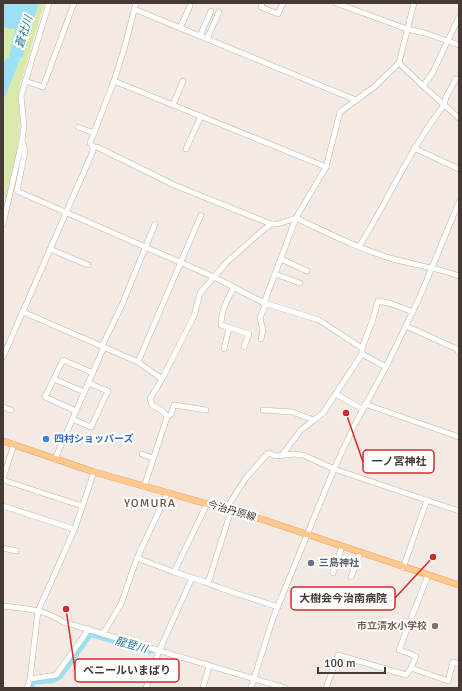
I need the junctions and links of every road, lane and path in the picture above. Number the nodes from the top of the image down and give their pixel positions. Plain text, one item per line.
1 (48, 3) edge
2 (74, 3) edge
3 (136, 3) edge
4 (262, 3) edge
5 (283, 3) edge
6 (336, 3) edge
7 (414, 3) edge
8 (190, 6) dead end
9 (134, 9) junction
10 (211, 11) dead end
11 (219, 12) dead end
12 (459, 17) edge
13 (180, 28) junction
14 (407, 29) junction
15 (200, 36) junction
16 (207, 39) junction
17 (448, 41) junction
18 (459, 45) edge
19 (399, 63) junction
20 (456, 78) dead end
21 (25, 81) junction
22 (114, 81) junction
23 (183, 81) dead end
24 (423, 86) junction
25 (356, 100) junction
26 (173, 105) junction
27 (444, 105) junction
28 (200, 116) junction
29 (459, 118) edge
30 (78, 127) dead end
31 (94, 133) junction
32 (22, 141) junction
33 (93, 147) junction
34 (414, 148) junction
35 (186, 149) dead end
36 (326, 167) junction
37 (459, 169) edge
38 (459, 202) edge
39 (6, 206) edge
40 (66, 213) junction
41 (201, 214) dead end
42 (296, 218) junction
43 (3, 224) edge
44 (155, 224) dead end
45 (272, 224) junction
46 (146, 247) junction
47 (359, 247) junction
48 (50, 249) junction
49 (281, 258) junction
50 (180, 262) junction
51 (88, 265) dead end
52 (433, 268) junction
53 (307, 271) dead end
54 (275, 274) junction
55 (459, 276) edge
56 (214, 277) junction
57 (300, 284) dead end
58 (234, 287) junction
59 (265, 303) junction
60 (23, 312) junction
61 (413, 312) junction
62 (406, 326) junction
63 (229, 328) junction
64 (261, 339) dead end
65 (103, 346) junction
66 (244, 347) dead end
67 (224, 349) dead end
68 (362, 351) junction
69 (459, 353) edge
70 (3, 357) edge
71 (138, 362) junction
72 (386, 367) junction
73 (93, 373) junction
74 (54, 379) junction
75 (162, 379) junction
76 (88, 382) junction
77 (84, 392) junction
78 (336, 394) junction
79 (364, 406) junction
80 (3, 407) edge
81 (11, 410) dead end
82 (206, 410) dead end
83 (263, 410) dead end
84 (76, 411) junction
85 (167, 417) junction
86 (72, 419) junction
87 (314, 420) junction
88 (459, 437) edge
89 (3, 441) edge
90 (14, 444) junction
91 (142, 454) dead end
92 (282, 456) junction
93 (153, 458) junction
94 (55, 459) junction
95 (334, 469) junction
96 (94, 472) junction
97 (3, 478) edge
98 (144, 487) junction
99 (168, 492) junction
100 (426, 500) junction
101 (207, 504) junction
102 (3, 506) edge
103 (82, 506) junction
104 (229, 510) junction
105 (459, 511) edge
106 (74, 529) junction
107 (307, 535) junction
108 (342, 547) junction
109 (3, 548) edge
110 (16, 551) dead end
111 (360, 553) junction
112 (137, 558) junction
113 (403, 568) junction
114 (174, 572) junction
115 (332, 572) dead end
116 (428, 575) junction
117 (351, 577) dead end
118 (192, 578) junction
119 (208, 583) junction
120 (459, 585) edge
121 (3, 606) edge
122 (278, 607) junction
123 (38, 611) junction
124 (89, 629) junction
125 (103, 634) junction
126 (159, 651) junction
127 (459, 664) edge
128 (209, 666) junction
129 (411, 668) junction
130 (30, 679) junction
131 (254, 679) junction
132 (204, 686) edge
133 (27, 688) edge
134 (146, 688) edge
135 (251, 688) edge
136 (285, 688) edge
137 (326, 688) edge

1 - 21 street
2 - 21 street
3 - 9 street
4 - 5 street
6 - 14 street
7 - 14 street
8 - 13 street
9 - 13 street
9 - 22 street
10 - 15 street
11 - 16 street
12 - 17 street
13 - 15 street
14 - 17 street
14 - 19 street
15 - 16 street
16 - 25 street
17 - 18 street
17 - 24 street
19 - 24 street
19 - 25 street
20 - 27 street
21 - 32 street
22 - 26 street
22 - 31 street
23 - 26 street
24 - 27 street
25 - 36 street
26 - 28 street
27 - 29 street
27 - 34 street
28 - 35 street
28 - 36 street
30 - 31 street
31 - 33 street
32 - 39 street
32 - 40 street
33 - 40 street
33 - 45 street
34 - 37 street
34 - 47 street
36 - 42 street
38 - 52 street
39 - 43 street
40 - 46 street
40 - 48 street
41 - 50 street
42 - 45 street
42 - 47 street
42 - 49 street
44 - 46 street
45 - 56 street
46 - 50 street
46 - 65 street
47 - 52 street
48 - 51 street
48 - 60 street
49 - 53 street
49 - 54 street
50 - 56 street
50 - 71 street
52 - 55 street
52 - 61 street
54 - 57 street
54 - 59 street
56 - 58 street
56 - 75 street
58 - 59 street
58 - 63 street
59 - 64 street
59 - 68 street
60 - 65 street
60 - 70 street
61 - 62 street
61 - 68 street
62 - 69 street
62 - 72 street
63 - 66 street
63 - 67 street
65 - 71 street
65 - 73 street
68 - 72 street
68 - 78 street
71 - 75 street
72 - 79 street
73 - 74 street
73 - 76 street
74 - 77 street
74 - 84 street
75 - 85 street
76 - 77 street
76 - 86 street
77 - 84 street
78 - 79 street
78 - 87 street
79 - 88 street
79 - 95 street
80 - 81 street
82 - 85 street
83 - 87 street
84 - 86 street
85 - 93 street
86 - 94 street
87 - 92 street
89 - 90 main road, 今治丹原線
90 - 94 main road, 今治丹原線
90 - 97 street
91 - 93 street
92 - 95 street
92 - 104 street
93 - 98 street
94 - 96 main road, 今治丹原線
95 - 100 street
95 - 107 street
96 - 98 main road, 今治丹原線
96 - 103 street
97 - 103 street
98 - 99 main road, 今治丹原線
99 - 101 main road, 今治丹原線
99 - 112 street
100 - 105 street
100 - 113 street
101 - 104 main road, 今治丹原線
101 - 114 street
102 - 106 street
103 - 106 street
104 - 107 main road, 今治丹原線
104 - 119 street
106 - 123 street
107 - 108 main road, 今治丹原線
107 - 122 street
108 - 111 main road, 今治丹原線
108 - 115 street
109 - 110 street
111 - 113 main road, 今治丹原線
111 - 117 street
112 - 114 street
112 - 125 street
113 - 116 main road, 今治丹原線
114 - 118 street
116 - 120 main road, 今治丹原線
116 - 129 street
118 - 119 street
118 - 126 street
119 - 122 street
121 - 123 street
122 - 131 street
123 - 124 street
123 - 130 street
124 - 125 street
124 - 130 street
125 - 126 street
126 - 128 street
126 - 134 street
127 - 129 street
128 - 131 street
128 - 132 street
129 - 137 street
130 - 133 street
131 - 135 street
131 - 136 street

